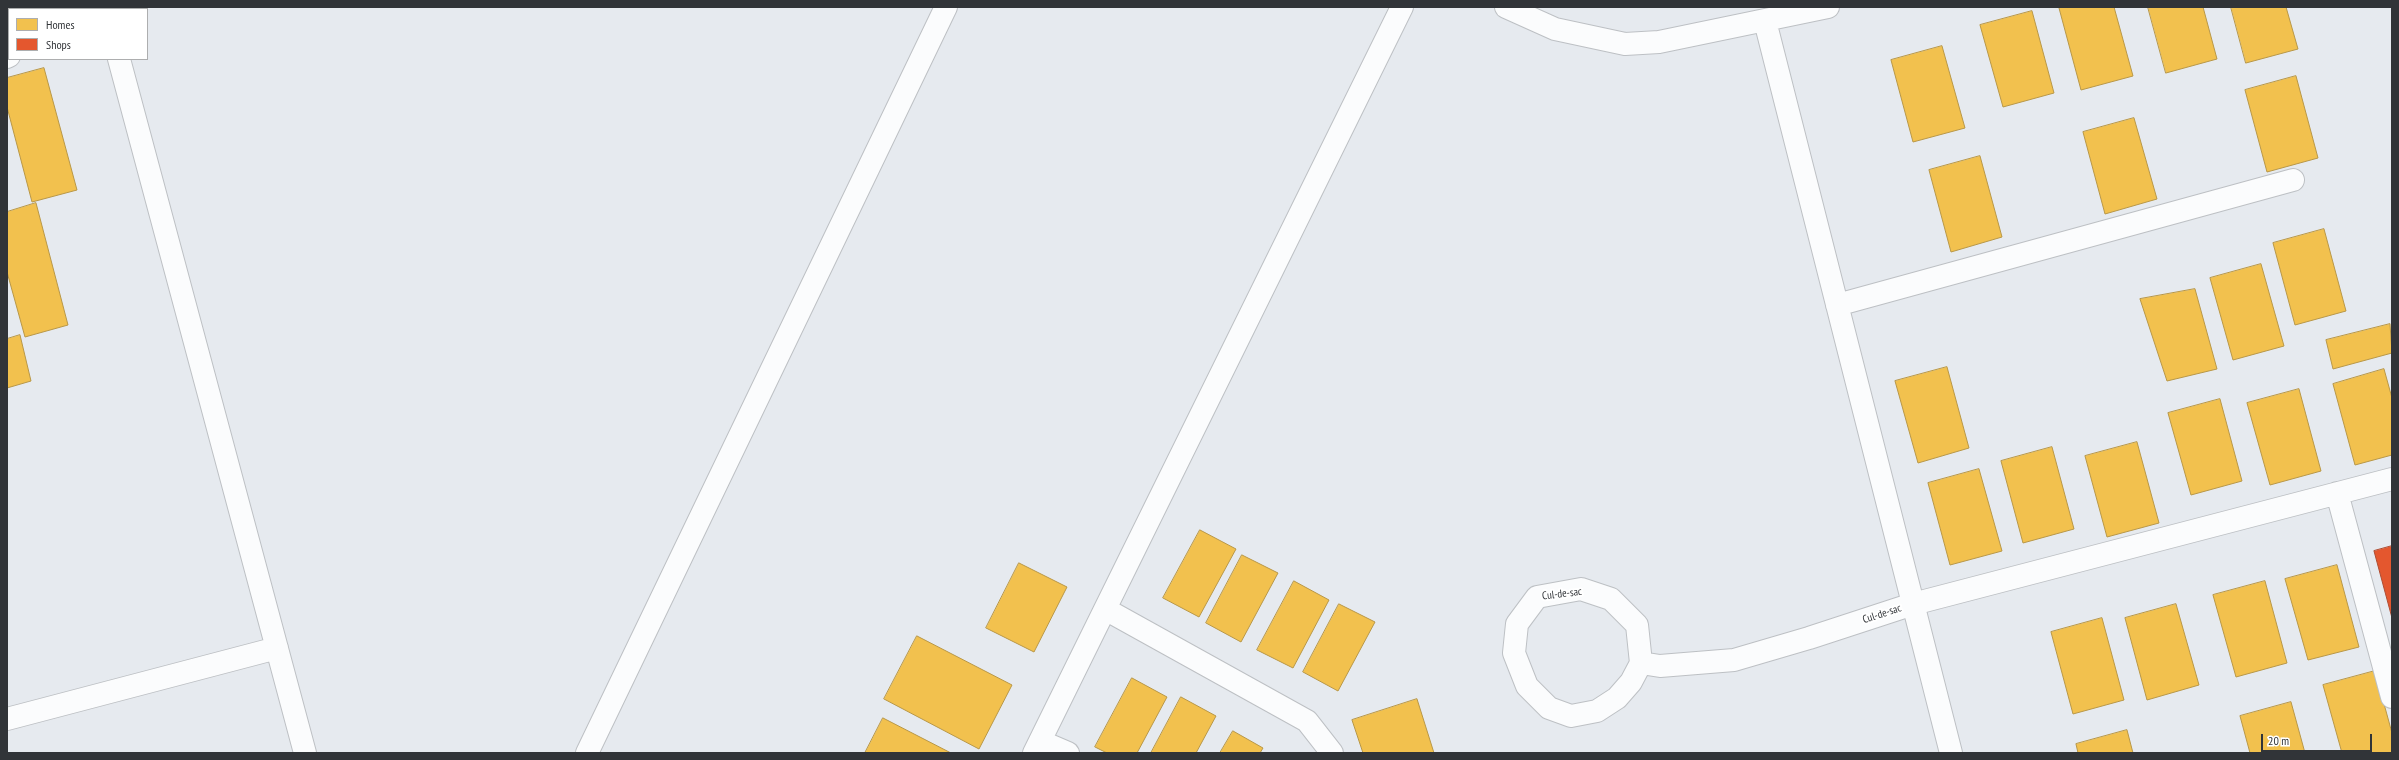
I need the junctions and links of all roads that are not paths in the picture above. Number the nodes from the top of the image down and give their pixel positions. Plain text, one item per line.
1 (946, 7) edge
2 (1402, 7) edge
3 (1506, 7) edge
4 (1828, 7) edge
5 (1765, 21) junction
6 (119, 60) edge
7 (2293, 180) dead end
8 (1837, 305) junction
9 (2392, 479) edge
10 (2337, 493) junction
11 (1913, 604) junction
12 (1105, 609) junction
13 (277, 648) junction
14 (1641, 663) junction
15 (2392, 697) edge
16 (7, 718) edge
17 (1037, 747) edge
18 (305, 753) edge
19 (588, 753) edge
20 (1068, 753) edge
21 (1332, 753) edge
22 (1951, 753) edge

1 - 19 street
2 - 12 street
3 - 5 street
4 - 5 street
5 - 8 street
6 - 13 street
7 - 8 street
8 - 11 street
9 - 10 street, Cul-de-sac
10 - 11 street, Cul-de-sac
10 - 15 street
11 - 14 street, Cul-de-sac
11 - 22 street
12 - 17 street
12 - 21 street
13 - 16 street
13 - 18 street
14 - 14 street, Cul-de-sac
17 - 20 street

